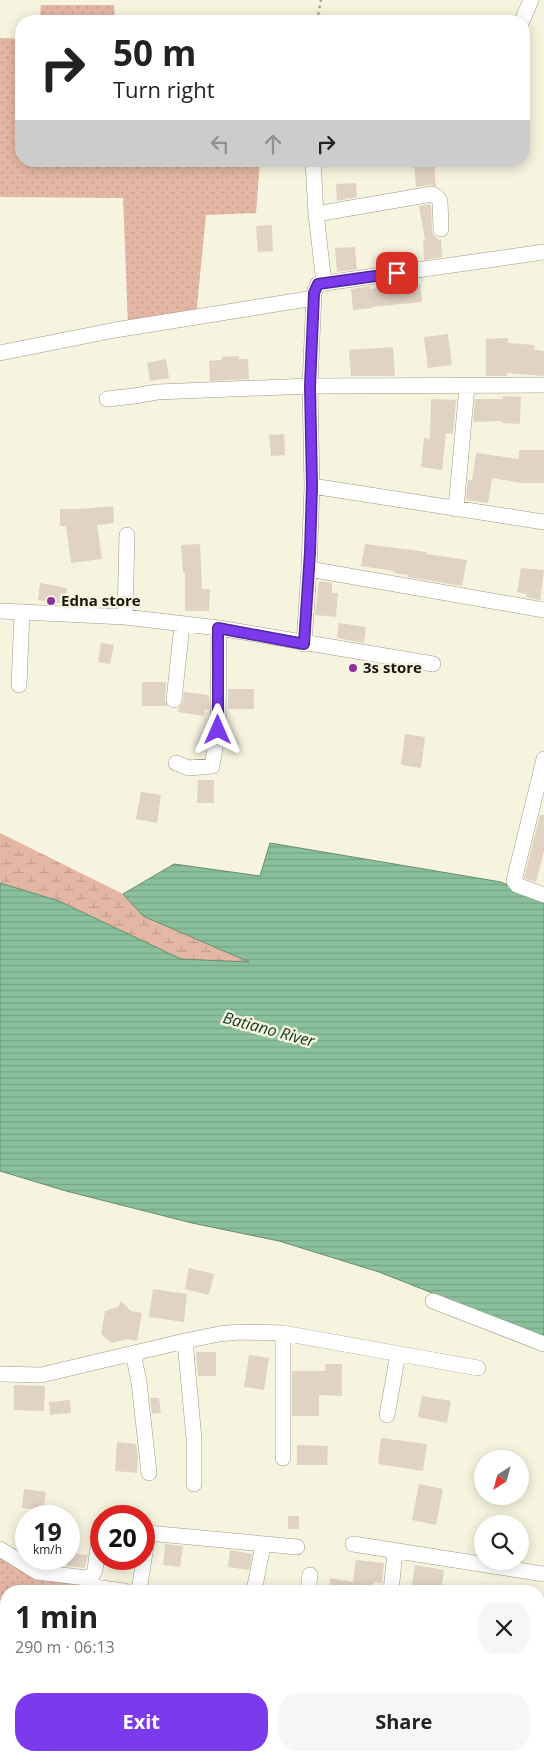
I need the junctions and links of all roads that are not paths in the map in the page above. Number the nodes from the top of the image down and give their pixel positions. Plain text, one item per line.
1 (531, 0) edge
2 (525, 15) edge
3 (313, 167) edge
4 (316, 214) junction
5 (442, 229) dead end
6 (544, 252) edge
7 (324, 283) junction
8 (314, 298) junction
9 (0, 353) edge
10 (544, 385) edge
11 (310, 386) junction
12 (467, 386) junction
13 (107, 399) dead end
14 (312, 486) junction
15 (456, 509) junction
16 (544, 522) edge
17 (127, 535) dead end
18 (309, 569) junction
19 (544, 610) edge
20 (0, 611) edge
21 (22, 612) junction
22 (125, 617) junction
23 (182, 625) junction
24 (218, 628) junction
25 (304, 644) junction
26 (434, 664) dead end
27 (19, 685) dead end
28 (174, 700) dead end
29 (544, 759) edge
30 (176, 763) dead end
31 (544, 895) edge
32 (433, 1301) dead end
33 (283, 1333) junction
34 (185, 1341) junction
35 (544, 1344) edge
36 (133, 1353) junction
37 (398, 1354) junction
38 (478, 1368) dead end
39 (0, 1374) edge
40 (387, 1415) dead end
41 (283, 1458) dead end
42 (149, 1473) dead end
43 (194, 1484) dead end
44 (353, 1544) dead end
45 (263, 1545) junction
46 (297, 1547) dead end
47 (0, 1549) edge
48 (395, 1552) junction
49 (95, 1570) edge
50 (544, 1574) edge
51 (310, 1575) dead end
52 (90, 1581) junction
53 (93, 1585) edge
54 (140, 1585) edge
55 (255, 1585) edge
56 (309, 1585) edge
57 (392, 1585) edge

1 - 2 street
3 - 4 street
4 - 5 street
4 - 7 street
6 - 7 street
7 - 8 street
8 - 9 street
8 - 11 street
10 - 12 street
11 - 12 street
11 - 13 street
11 - 14 street
12 - 15 street
14 - 15 street
14 - 18 street
15 - 16 street
17 - 22 street
18 - 19 street
18 - 25 street
20 - 21 street
21 - 22 street
21 - 27 street
22 - 23 street
23 - 24 street
23 - 28 street
24 - 25 street
24 - 30 street
25 - 26 street
29 - 31 street
32 - 35 street
33 - 34 street
33 - 37 street
33 - 41 street
34 - 36 street
34 - 43 street
36 - 39 street
36 - 42 street
37 - 38 street
37 - 40 street
44 - 48 street
45 - 46 street
45 - 54 street
45 - 55 street
47 - 52 street
48 - 50 street
48 - 57 street
49 - 52 street
51 - 56 street
52 - 53 street

